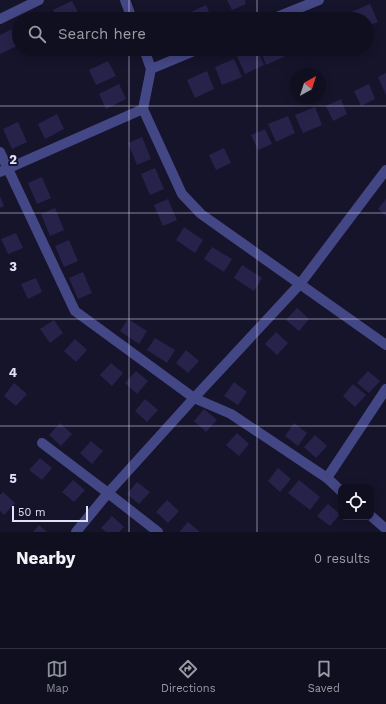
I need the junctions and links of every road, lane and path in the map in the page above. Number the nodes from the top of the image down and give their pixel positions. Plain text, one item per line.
1 (39, 0) edge
2 (125, 0) edge
3 (319, 0) edge
4 (14, 12) edge
5 (129, 12) edge
6 (289, 12) edge
7 (12, 13) edge
8 (0, 19) edge
9 (147, 56) edge
10 (181, 56) edge
11 (151, 68) junction
12 (143, 109) junction
13 (0, 152) edge
14 (3, 170) edge
15 (386, 170) edge
16 (300, 284) junction
17 (386, 345) edge
18 (386, 390) edge
19 (194, 398) junction
20 (42, 443) dead end
21 (327, 478) junction
22 (338, 488) edge
23 (108, 493) junction
24 (374, 519) edge
25 (386, 529) edge
26 (76, 532) edge
27 (158, 532) edge

1 - 4 street
2 - 5 street
3 - 6 street
7 - 8 street
9 - 11 street
10 - 11 street
11 - 12 street
12 - 14 street
12 - 16 street
13 - 14 street
14 - 19 street
15 - 16 street
16 - 17 street
16 - 19 street
18 - 21 street
19 - 21 street
19 - 23 street
20 - 23 street
21 - 22 street
23 - 26 street
23 - 27 street
24 - 25 street

